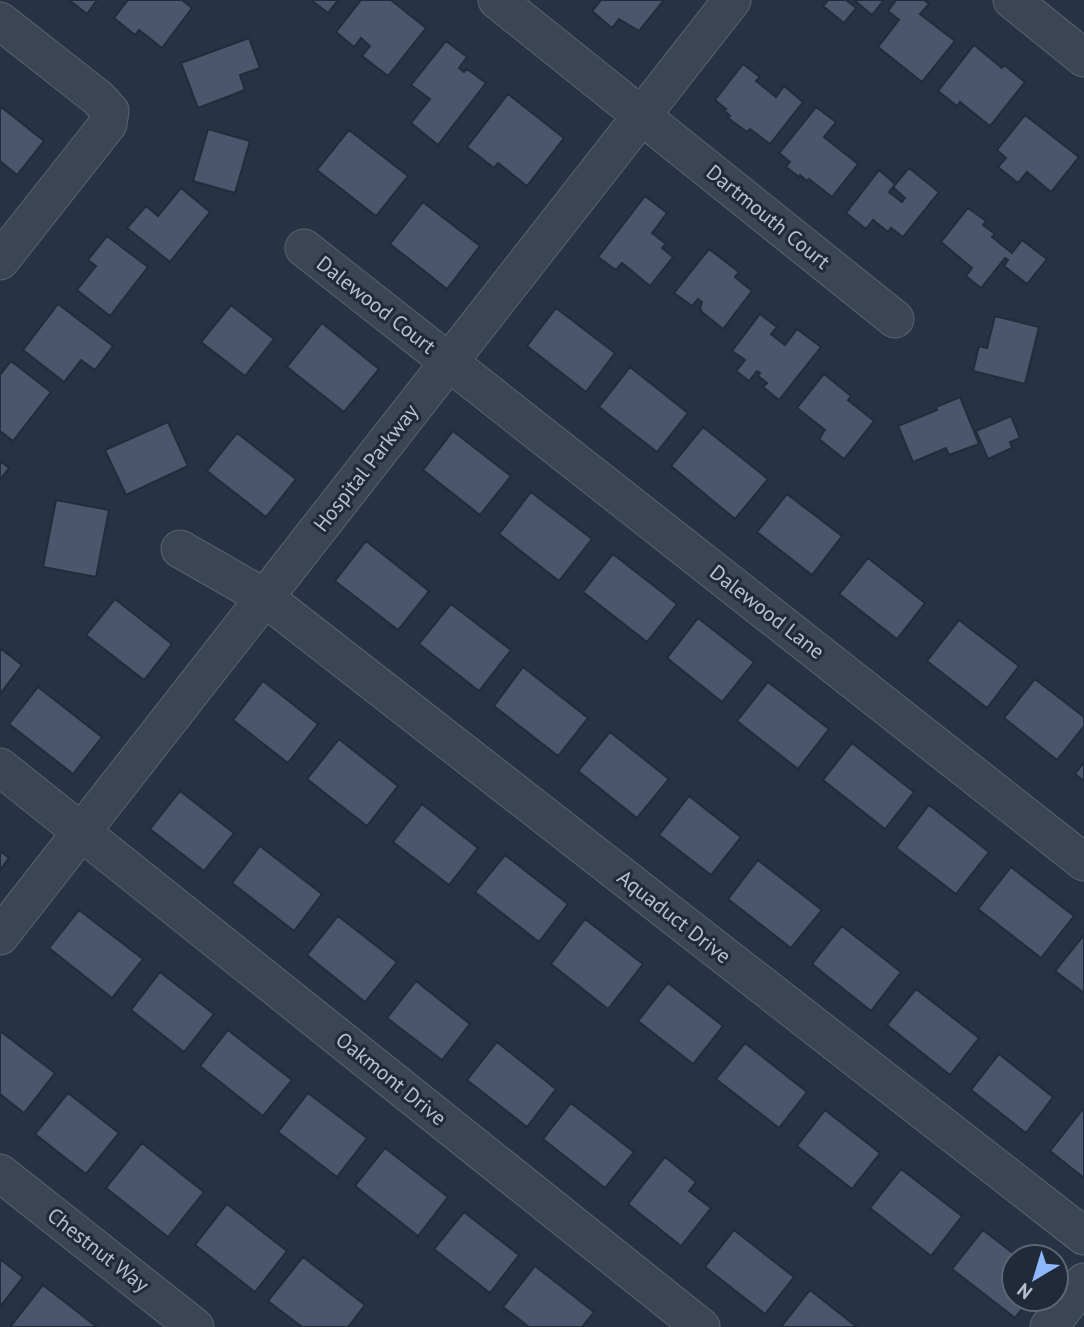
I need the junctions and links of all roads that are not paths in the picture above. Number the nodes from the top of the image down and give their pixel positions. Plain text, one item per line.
1 (497, 0) edge
2 (732, 0) edge
3 (1012, 0) edge
4 (0, 21) edge
5 (1084, 58) edge
6 (641, 116) junction
7 (304, 248) dead end
8 (0, 261) edge
9 (895, 319) dead end
10 (449, 362) junction
11 (180, 549) dead end
12 (264, 597) junction
13 (0, 767) edge
14 (82, 831) junction
15 (1084, 862) edge
16 (0, 936) edge
17 (0, 1173) edge
18 (1084, 1236) edge
19 (1084, 1282) edge
20 (195, 1327) edge
21 (701, 1327) edge
22 (1049, 1327) edge

1 - 6 street, Dartmouth Court
2 - 6 street, Hospital Parkway
3 - 5 street
4 - 8 street
6 - 9 street, Dartmouth Court
6 - 10 street, Hospital Parkway
7 - 10 street, Dalewood Court
10 - 12 street, Hospital Parkway
10 - 15 street, Dalewood Lane
11 - 12 street, Aquaduct Drive
12 - 14 street, Hospital Parkway
12 - 18 street, Aquaduct Drive
13 - 14 street, Oakmont Drive
14 - 16 street, Hospital Parkway
14 - 21 street, Oakmont Drive
17 - 20 street, Chestnut Way
19 - 22 street

